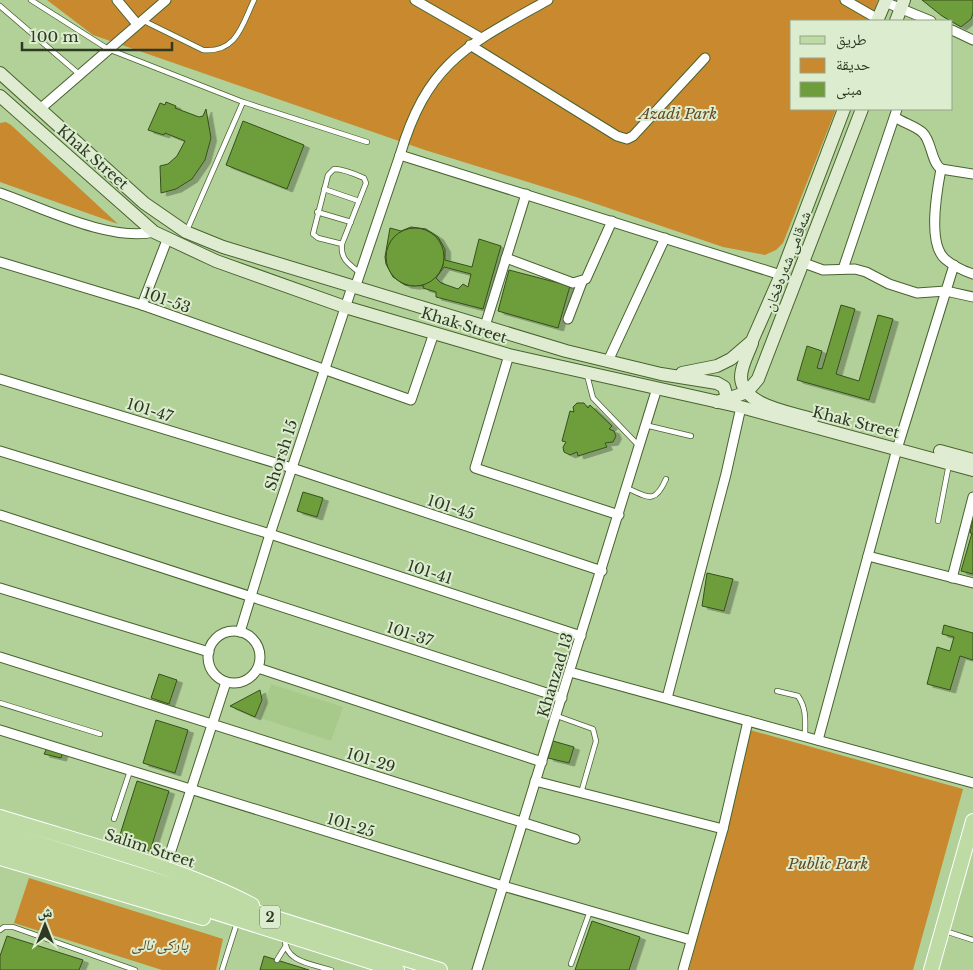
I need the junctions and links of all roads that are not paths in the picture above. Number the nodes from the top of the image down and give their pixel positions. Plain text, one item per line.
1 (31, 0) edge
2 (117, 0) edge
3 (166, 0) edge
4 (254, 0) edge
5 (415, 0) edge
6 (548, 0) edge
7 (845, 0) edge
8 (885, 1) edge
9 (902, 4) edge
10 (0, 6) edge
11 (878, 20) edge
12 (896, 20) edge
13 (929, 20) edge
14 (140, 22) junction
15 (953, 30) edge
16 (482, 38) junction
17 (973, 40) edge
18 (470, 45) junction
19 (108, 49) junction
20 (705, 58) dead end
21 (79, 74) junction
22 (1, 78) edge
23 (0, 96) edge
24 (243, 102) junction
25 (40, 108) junction
26 (844, 110) edge
27 (862, 110) edge
28 (896, 113) edge
29 (368, 142) dead end
30 (400, 155) junction
31 (941, 169) junction
32 (973, 174) edge
33 (324, 189) junction
34 (0, 193) edge
35 (526, 194) junction
36 (359, 202) junction
37 (317, 212) junction
38 (612, 221) junction
39 (350, 222) junction
40 (154, 232) junction
41 (186, 232) junction
42 (665, 238) junction
43 (167, 240) junction
44 (342, 244) junction
45 (506, 258) junction
46 (0, 262) edge
47 (804, 263) junction
48 (954, 265) junction
49 (844, 269) junction
50 (360, 273) junction
51 (973, 274) edge
52 (781, 275) junction
53 (582, 282) junction
54 (353, 288) junction
55 (946, 291) junction
56 (973, 297) edge
57 (142, 305) junction
58 (345, 307) junction
59 (568, 319) dead end
60 (485, 326) junction
61 (434, 333) junction
62 (752, 341) junction
63 (509, 355) junction
64 (608, 361) junction
65 (324, 369) junction
66 (587, 374) junction
67 (661, 374) junction
68 (0, 379) edge
69 (657, 388) junction
70 (747, 392) junction
71 (717, 402) junction
72 (741, 408) junction
73 (645, 426) junction
74 (691, 436) dead end
75 (898, 445) junction
76 (639, 446) junction
77 (0, 451) edge
78 (973, 460) edge
79 (949, 462) junction
80 (292, 468) junction
81 (973, 470) edge
82 (666, 479) dead end
83 (627, 488) junction
84 (973, 497) edge
85 (0, 515) edge
86 (619, 516) junction
87 (938, 521) dead end
88 (270, 534) junction
89 (868, 556) junction
90 (602, 571) junction
91 (952, 578) junction
92 (973, 583) edge
93 (0, 588) edge
94 (250, 596) junction
95 (240, 632) junction
96 (582, 636) junction
97 (209, 652) junction
98 (0, 657) edge
99 (258, 668) junction
100 (570, 672) junction
101 (226, 682) junction
102 (776, 691) dead end
103 (562, 698) junction
104 (667, 698) junction
105 (0, 703) edge
106 (556, 716) junction
107 (748, 721) junction
108 (210, 724) junction
109 (0, 730) edge
110 (100, 734) dead end
111 (805, 737) junction
112 (818, 740) junction
113 (542, 762) junction
114 (130, 770) junction
115 (535, 781) junction
116 (973, 783) edge
117 (191, 789) junction
118 (581, 794) junction
119 (0, 817) edge
120 (114, 819) dead end
121 (523, 822) junction
122 (972, 828) edge
123 (723, 829) junction
124 (0, 831) edge
125 (575, 839) dead end
126 (0, 844) edge
127 (0, 858) edge
128 (165, 869) junction
129 (503, 886) junction
130 (590, 911) junction
131 (236, 926) junction
132 (0, 930) edge
133 (942, 930) junction
134 (284, 934) junction
135 (691, 940) junction
136 (973, 940) edge
137 (277, 960) dead end
138 (571, 964) dead end
139 (135, 970) edge
140 (222, 970) edge
141 (331, 970) edge
142 (397, 970) edge
143 (440, 970) edge
144 (477, 970) edge
145 (683, 970) edge
146 (931, 970) edge

1 - 19 lane
2 - 14 street
3 - 14 street
4 - 14 lane
5 - 16 street
6 - 16 street, Shorsh 15
7 - 11 street
8 - 9 street
8 - 11 main road
9 - 12 main road
9 - 13 street
10 - 21 lane
14 - 19 street
15 - 17 street
16 - 18 street, Shorsh 15
18 - 20 street
18 - 30 street, Shorsh 15
19 - 21 street
19 - 24 lane
21 - 25 street
22 - 25 main road
23 - 40 main road, Khak Street
24 - 29 lane
24 - 41 lane
25 - 41 main road
26 - 52 main road
27 - 47 main road, شەقامی شەرەفخان
28 - 31 street
28 - 49 street
30 - 35 street
30 - 50 street, Shorsh 15
31 - 32 street
31 - 48 street
33 - 36 lane
33 - 36 lane
33 - 37 lane
34 - 40 street
35 - 38 street
35 - 45 street
36 - 39 lane
37 - 39 lane
37 - 44 lane
38 - 42 street
38 - 53 street
39 - 44 lane
40 - 43 main road, Khak Street
41 - 54 main road
42 - 52 street
42 - 64 street
43 - 57 street
43 - 58 main road, Khak Street
44 - 50 lane
45 - 53 street
45 - 60 street
46 - 57 street, 101-53
47 - 49 street
47 - 70 main road, شەقامی شەرەفخان
48 - 51 street
48 - 55 street
49 - 55 street
50 - 54 street, Shorsh 15
52 - 62 main road
53 - 59 street
54 - 58 street, Shorsh 15
54 - 60 main road
55 - 56 street
55 - 75 street
57 - 65 street, 101-53
58 - 61 main road, Khak Street
58 - 65 street, Shorsh 15
60 - 64 main road
61 - 63 main road, Khak Street
61 - 65 street, 101-53
62 - 67 main road
62 - 70 main road
63 - 66 main road, Khak Street
63 - 86 street
64 - 67 main road
65 - 80 street, Shorsh 15
66 - 69 main road, Khak Street
66 - 76 lane
67 - 69 main road
67 - 71 main road
68 - 80 street, 101-47
69 - 71 main road, Khak Street
69 - 73 street, Khanzad 13
70 - 71 main road
70 - 75 main road
71 - 72 main road, Khak Street
72 - 75 main road, Khak Street
72 - 104 street
73 - 74 lane
73 - 76 street, Khanzad 13
75 - 78 main road
75 - 79 main road, Khak Street
75 - 89 street
76 - 83 street, Khanzad 13
77 - 88 street, 101-41
79 - 81 main road, Khak Street
79 - 87 lane
80 - 88 street, Shorsh 15
80 - 90 street, 101-45
82 - 83 lane
83 - 86 street, Khanzad 13
84 - 91 street
85 - 94 street, 101-37
86 - 90 street, Khanzad 13
88 - 94 street, Shorsh 15
88 - 96 street, 101-41
89 - 91 street
89 - 112 street
90 - 96 street, Khanzad 13
91 - 92 street
93 - 97 street
94 - 95 street, Shorsh 15
94 - 103 street, 101-37
95 - 97 street
95 - 99 street
96 - 100 street, Khanzad 13
97 - 101 street
98 - 108 street, 101-29
99 - 101 street
99 - 113 street
100 - 103 street, Khanzad 13
100 - 104 street
101 - 108 street
102 - 111 lane
103 - 106 street, Khanzad 13
104 - 107 street
105 - 110 lane
106 - 113 street, Khanzad 13
106 - 118 lane
107 - 111 street
107 - 123 street
108 - 117 street
108 - 121 street, 101-29
109 - 114 street, 101-25
111 - 112 street
112 - 116 street
113 - 115 street, Khanzad 13
114 - 117 street, 101-25
114 - 120 lane
115 - 118 street
115 - 121 street, Khanzad 13
117 - 128 street
117 - 129 street, 101-25
118 - 123 street
119 - 128 main road, Salim Street
121 - 125 street, 101-29
121 - 129 street, Khanzad 13
122 - 133 main road
123 - 135 street
124 - 134 main road, Salim Street / 2
126 - 134 main road, Salim Street / 2
127 - 131 main road, Salim Street
128 - 134 main road, Salim Street
129 - 130 street, 101-25
129 - 144 street, Khanzad 13
130 - 135 street, 101-25
130 - 138 lane
131 - 134 main road, Salim Street
131 - 140 lane
132 - 139 lane
133 - 136 lane
133 - 146 main road
134 - 137 lane
134 - 141 lane
134 - 142 main road, Salim Street / 2
134 - 143 main road, Salim Street / 2
135 - 145 street

